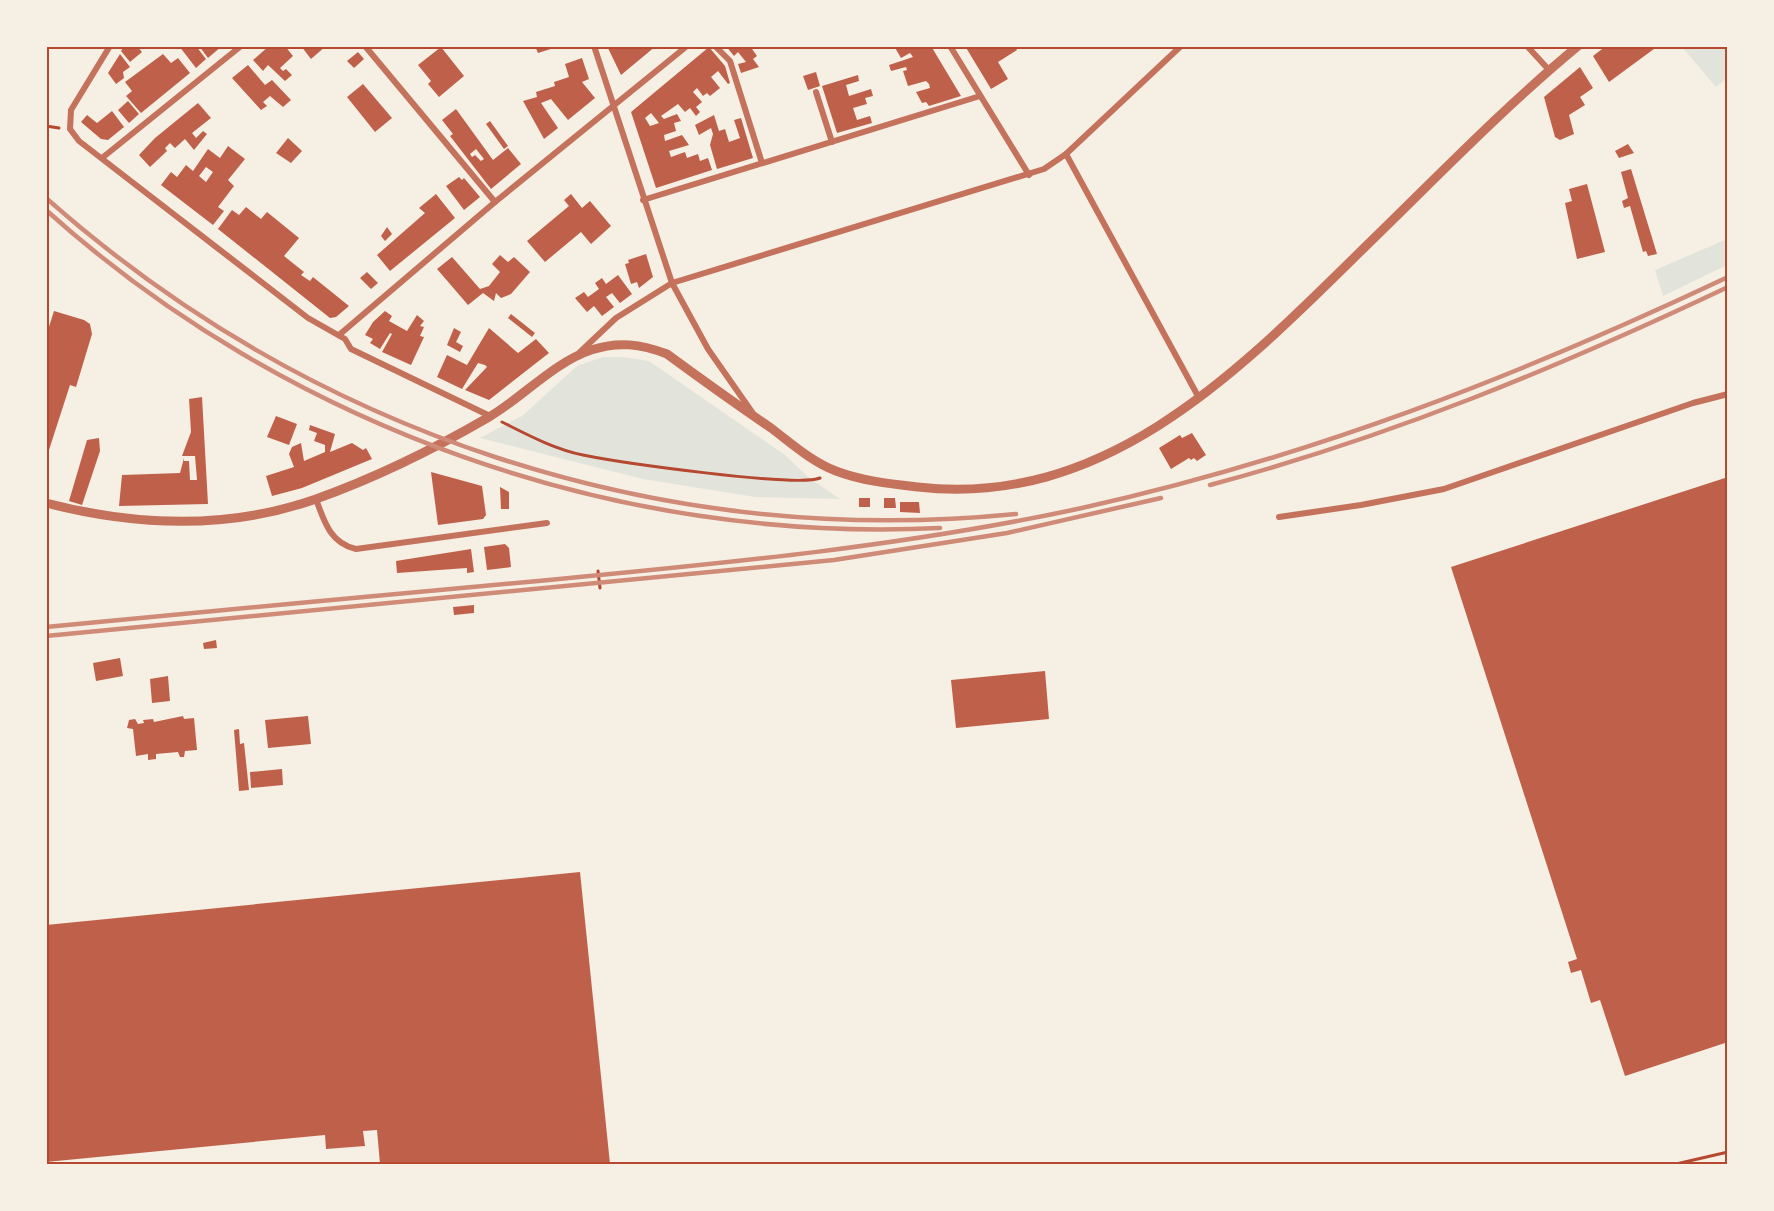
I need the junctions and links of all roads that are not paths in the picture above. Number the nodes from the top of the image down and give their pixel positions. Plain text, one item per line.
1 (110, 46) edge
2 (241, 46) edge
3 (365, 46) edge
4 (594, 46) edge
5 (687, 46) edge
6 (715, 46) edge
7 (950, 46) edge
8 (1181, 46) edge
9 (1527, 46) edge
10 (1578, 46) edge
11 (1549, 70) junction
12 (816, 92) dead end
13 (980, 96) junction
14 (614, 107) junction
15 (832, 142) junction
16 (1066, 154) junction
17 (102, 158) junction
18 (762, 163) junction
19 (1029, 175) junction
20 (643, 200) junction
21 (495, 202) junction
22 (672, 283) junction
23 (339, 335) junction
24 (577, 355) junction
25 (1728, 394) edge
26 (1199, 398) junction
27 (490, 416) junction
28 (756, 417) junction
29 (316, 499) junction
30 (46, 503) edge
31 (1279, 517) dead end
32 (547, 523) dead end

1 - 17 street
2 - 17 street
3 - 21 street
4 - 14 street
5 - 14 street
6 - 18 street
7 - 13 street
8 - 16 street
9 - 11 street
10 - 11 street
11 - 26 street
12 - 15 street
13 - 15 street
13 - 19 street
14 - 20 street
14 - 21 street
15 - 18 street
16 - 19 street
16 - 26 street
17 - 23 street
18 - 20 street
19 - 22 street
20 - 22 street
21 - 23 street
22 - 24 street
22 - 28 street
23 - 27 street
24 - 27 street
24 - 28 street
25 - 31 street
26 - 28 street
27 - 29 street
29 - 30 street
29 - 32 street

